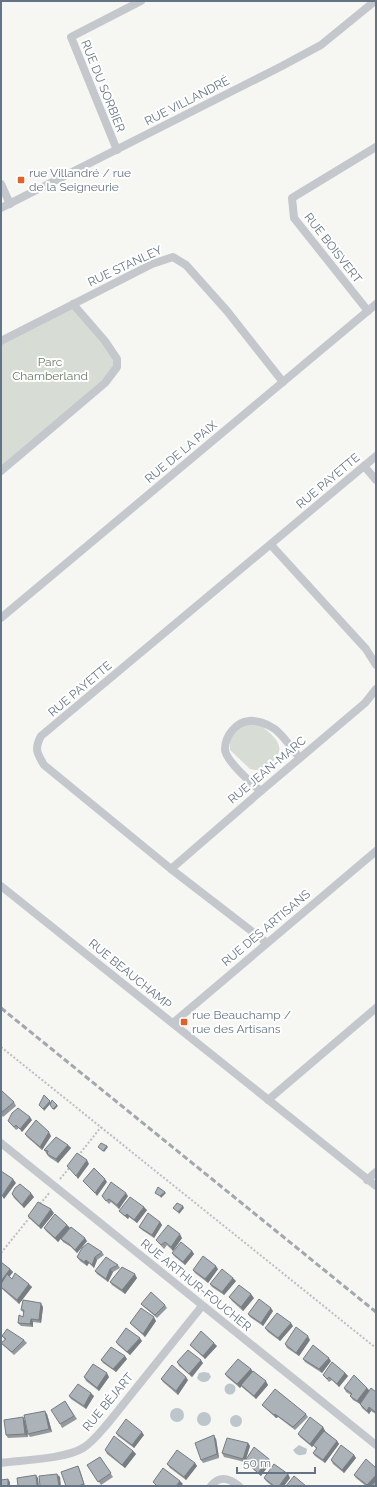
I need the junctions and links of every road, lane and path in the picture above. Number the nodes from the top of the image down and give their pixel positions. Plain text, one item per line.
1 (141, 1) edge
2 (375, 1) edge
3 (376, 147) edge
4 (116, 150) junction
5 (1, 184) edge
6 (10, 204) junction
7 (1, 208) edge
8 (73, 304) junction
9 (376, 304) edge
10 (368, 311) junction
11 (1, 341) edge
12 (283, 382) junction
13 (376, 456) edge
14 (364, 466) junction
15 (1, 471) edge
16 (376, 480) edge
17 (271, 545) junction
18 (1, 618) edge
19 (376, 665) edge
20 (376, 688) edge
21 (300, 758) junction
22 (261, 791) junction
23 (376, 851) edge
24 (171, 869) junction
25 (1, 886) edge
26 (267, 943) junction
27 (376, 1008) edge
28 (173, 1023) junction
29 (1, 1047) edge
30 (268, 1100) junction
31 (101, 1127) junction
32 (1, 1144) edge
33 (78, 1156) edge
34 (73, 1162) edge
35 (376, 1172) edge
36 (367, 1180) junction
37 (55, 1186) junction
38 (376, 1186) edge
39 (40, 1204) edge
40 (30, 1216) edge
41 (1, 1253) edge
42 (202, 1306) junction
43 (376, 1348) edge
44 (376, 1445) edge
45 (1, 1464) edge
46 (211, 1486) edge
47 (239, 1486) edge

1 - 4 street, RUE DU SORBIER
2 - 4 street, RUE VILLANDRÉ
3 - 10 street, RUE BOISVERT
4 - 6 street, RUE VILLANDRÉ
5 - 6 street
6 - 7 street, RUE VILLANDRÉ
8 - 11 street, RUE STANLEY
8 - 12 street, RUE STANLEY
8 - 15 street
9 - 10 street, RUE DE LA PAIX
10 - 12 street, RUE DE LA PAIX
12 - 18 street, RUE DE LA PAIX
13 - 14 street, RUE PAYETTE
14 - 16 street
14 - 17 street, RUE PAYETTE
17 - 19 street
17 - 24 street, RUE PAYETTE
20 - 21 street, RUE JEAN-MARC
21 - 22 street, RUE JEAN-MARC
21 - 22 street
22 - 24 street, RUE JEAN-MARC
23 - 26 street, RUE DES ARTISANS
24 - 26 street, RUE PAYETTE
25 - 28 street, RUE BEAUCHAMP
26 - 28 street, RUE DES ARTISANS
27 - 30 street
28 - 30 street, RUE BEAUCHAMP
29 - 31 path
30 - 36 street, RUE BEAUCHAMP
31 - 33 path
31 - 43 path
32 - 37 street, RUE ARTHUR-FOUCHER
34 - 37 path
35 - 36 street
36 - 38 street, RUE BEAUCHAMP
37 - 39 path
37 - 42 street, RUE ARTHUR-FOUCHER
40 - 41 path
42 - 44 street, RUE ARTHUR-FOUCHER
42 - 45 street, RUE BÉJART
46 - 47 street

